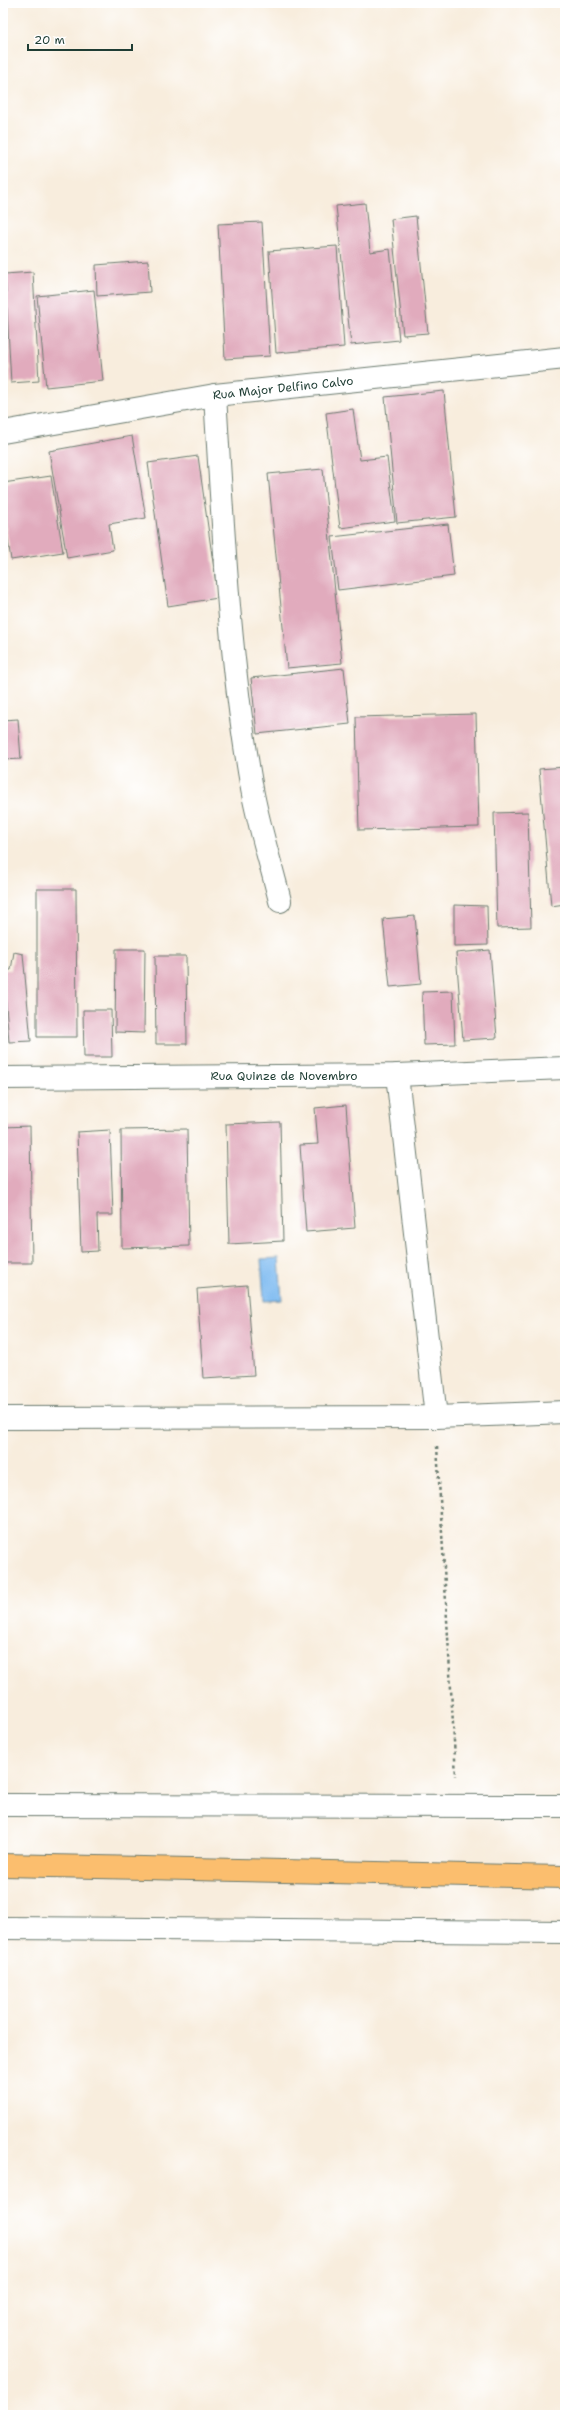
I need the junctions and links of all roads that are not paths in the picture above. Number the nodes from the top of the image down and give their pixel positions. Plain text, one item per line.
1 (565, 358) edge
2 (215, 395) junction
3 (3, 432) edge
4 (280, 901) dead end
5 (565, 1068) edge
6 (397, 1075) junction
7 (3, 1078) edge
8 (565, 1412) edge
9 (436, 1417) junction
10 (3, 1418) edge
11 (3, 1805) edge
12 (565, 1806) edge
13 (3, 1865) edge
14 (565, 1876) edge
15 (3, 1928) edge
16 (565, 1932) edge

1 - 2 street, Rua Major Delfino Calvo
2 - 3 street, Rua Major Delfino Calvo
2 - 4 street
5 - 6 street, Rua Quinze de Novembro
6 - 7 street, Rua Quinze de Novembro
6 - 9 street
8 - 9 street
9 - 10 street
11 - 12 street
13 - 14 main road
15 - 16 street

